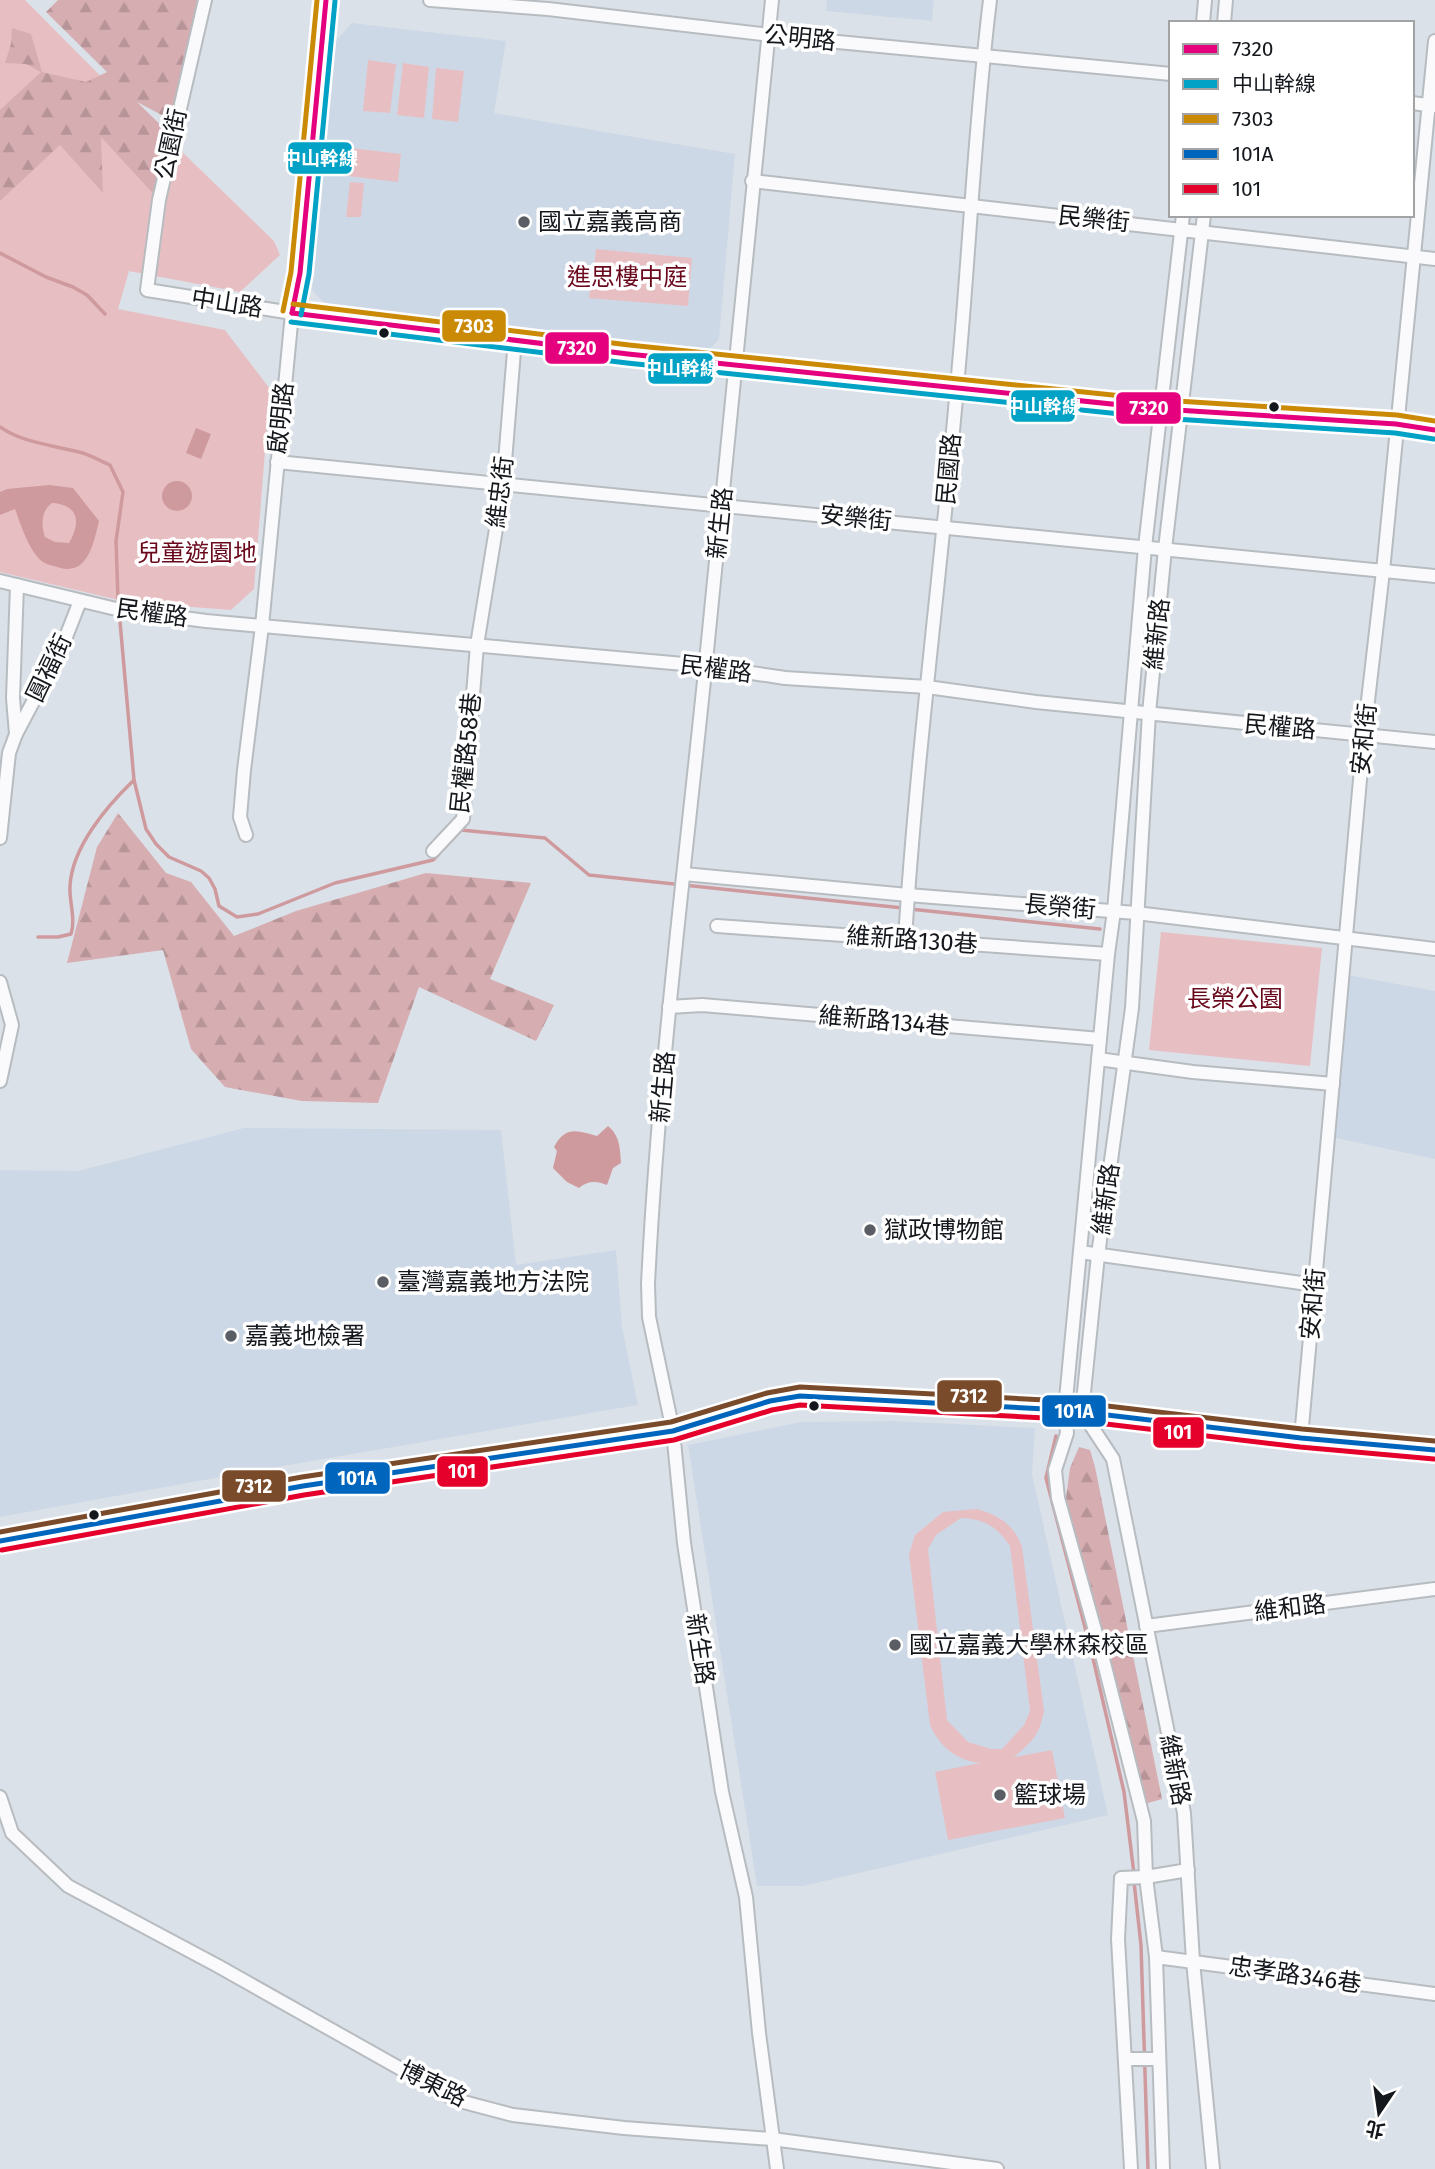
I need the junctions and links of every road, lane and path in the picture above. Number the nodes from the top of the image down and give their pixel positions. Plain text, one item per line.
1 (205, 0) edge
2 (326, 0) edge
3 (430, 0) edge
4 (772, 0) edge
5 (990, 0) edge
6 (1205, 0) edge
7 (1226, 0) edge
8 (1203, 21) edge
9 (1224, 21) edge
10 (768, 35) junction
11 (1435, 41) edge
12 (983, 55) junction
13 (1169, 74) edge
14 (1414, 103) edge
15 (1432, 105) edge
16 (752, 181) junction
17 (971, 205) junction
18 (1204, 217) edge
19 (1182, 222) edge
20 (1203, 232) junction
21 (1414, 257) junction
22 (1435, 260) edge
23 (147, 290) joint
24 (292, 313) junction
25 (515, 339) junction
26 (735, 364) junction
27 (957, 387) junction
28 (1160, 408) junction
29 (1182, 411) junction
30 (1396, 424) junction
31 (1435, 430) edge
32 (276, 462) junction
33 (503, 485) junction
34 (723, 505) junction
35 (944, 527) junction
36 (1145, 547) junction
37 (1165, 549) junction
38 (1383, 571) junction
39 (1435, 576) edge
40 (0, 580) edge
41 (17, 584) junction
42 (80, 601) junction
43 (262, 626) junction
44 (477, 645) junction
45 (706, 666) junction
46 (927, 687) junction
47 (1130, 711) junction
48 (1149, 713) junction
49 (16, 734) junction
50 (1364, 735) junction
51 (1435, 742) edge
52 (2, 787) edge
53 (246, 835) dead end
54 (0, 838) edge
55 (433, 851) dead end
56 (683, 881) junction
57 (908, 895) junction
58 (1114, 911) junction
59 (1136, 913) junction
60 (717, 926) dead end
61 (905, 939) junction
62 (1346, 939) junction
63 (1435, 948) edge
64 (1108, 954) junction
65 (0, 982) edge
66 (669, 1007) junction
67 (1100, 1039) junction
68 (1098, 1059) junction
69 (1124, 1063) junction
70 (0, 1080) edge
71 (1333, 1084) junction
72 (1080, 1252) junction
73 (1098, 1255) junction
74 (1315, 1285) junction
75 (1065, 1410) junction
76 (1082, 1412) junction
77 (673, 1431) junction
78 (1301, 1438) junction
79 (1435, 1450) edge
80 (0, 1541) edge
81 (1435, 1589) edge
82 (1146, 1626) junction
83 (0, 1797) edge
84 (1188, 1870) junction
85 (1146, 1878) junction
86 (1156, 1957) junction
87 (1193, 1961) junction
88 (1435, 1994) edge
89 (1125, 2059) junction
90 (1159, 2059) junction
91 (772, 2139) junction
92 (777, 2169) edge
93 (997, 2169) edge
94 (1132, 2169) edge
95 (1163, 2169) edge
96 (1213, 2169) edge

1 - 23 street, 公園街
2 - 24 street, 啟明路
3 - 10 street, 公明路
4 - 10 street, 新生路
5 - 12 street, 民國路
6 - 8 street
7 - 9 street
10 - 12 street, 公明路
10 - 16 street, 新生路
11 - 15 street, 安和街
12 - 13 street, 公明路
12 - 17 street, 民國路
14 - 15 street
15 - 21 street, 安和街
16 - 17 street, 民樂街
16 - 26 street, 新生路
17 - 19 street, 民樂街
17 - 27 street, 民國路
18 - 20 street, 維新路
19 - 20 street, 民樂街
19 - 28 street, 維新路
20 - 21 street, 民樂街
20 - 29 street, 維新路
21 - 22 street, 民樂街
21 - 30 street, 安和街
23 - 24 street, 中山路
24 - 25 street, 中山路
24 - 32 street, 啟明路
25 - 26 street, 中山路
25 - 33 street, 維忠街
26 - 27 street, 中山路
26 - 34 street, 新生路
27 - 28 street, 中山路
27 - 35 street, 民國路
28 - 29 street, 中山路
28 - 36 street, 維新路
29 - 30 street, 中山路
29 - 37 street, 維新路
30 - 31 street, 中山路
30 - 38 street, 安和街
32 - 33 street, 安樂街
32 - 43 street, 啟明路
33 - 34 street, 安樂街
33 - 44 street, 維忠街
34 - 35 street, 安樂街
34 - 45 street, 新生路
35 - 36 street, 安樂街
35 - 46 street, 民國路
36 - 37 street, 安樂街
36 - 47 street, 維新路
37 - 38 street, 安樂街
37 - 48 street, 維新路
38 - 39 street, 安樂街
38 - 50 street, 安和街
40 - 41 street, 民權路
41 - 42 street, 民權路
41 - 49 street, 圓福街
42 - 43 street, 民權路
42 - 49 street, 圓福街
43 - 44 street, 民權路
43 - 53 street, 啟明路
44 - 45 street, 民權路
44 - 55 street, 民權路58巷
45 - 46 street, 民權路
45 - 56 street, 新生路
46 - 47 street, 民權路
46 - 57 street, 民國路
47 - 48 street, 民權路
47 - 58 street, 維新路
48 - 50 street, 民權路
48 - 59 street, 維新路
49 - 52 street, 圓福街
50 - 51 street, 民權路
50 - 62 street, 安和街
52 - 54 street, 圓福街
56 - 57 street, 長榮街
56 - 66 street, 新生路
57 - 58 street, 長榮街
57 - 61 street, 民國路
58 - 59 street, 長榮街
58 - 64 street, 維新路
59 - 62 street, 長榮街
59 - 69 street, 維新路
60 - 61 street, 維新路130巷
61 - 64 street, 維新路130巷
62 - 63 street, 長榮街
62 - 71 street, 安和街
64 - 67 street, 維新路
65 - 70 street
66 - 67 street, 維新路134巷
66 - 77 street, 新生路
67 - 68 street, 維新路
68 - 69 street
68 - 72 street, 維新路
69 - 71 street
69 - 73 street, 維新路
71 - 74 street, 安和街
72 - 73 street
72 - 75 street, 維新路
73 - 74 street
73 - 76 street, 維新路
74 - 78 street, 安和街
75 - 76 main road
75 - 77 main road
75 - 85 street, 維新路
76 - 78 main road
76 - 82 street, 維新路
77 - 80 main road
77 - 91 street, 新生路
78 - 79 main road
81 - 82 street, 維和路
82 - 84 street, 維新路
83 - 91 street, 博東路
84 - 85 street
84 - 87 street, 維新路
85 - 86 street, 維新路
85 - 89 street
86 - 87 street, 忠孝路346巷
86 - 90 street, 維新路
87 - 88 street, 忠孝路346巷
87 - 96 street, 維新路
89 - 90 street
89 - 94 street
90 - 95 street, 維新路
91 - 92 street, 新生路
91 - 93 street, 博東路

